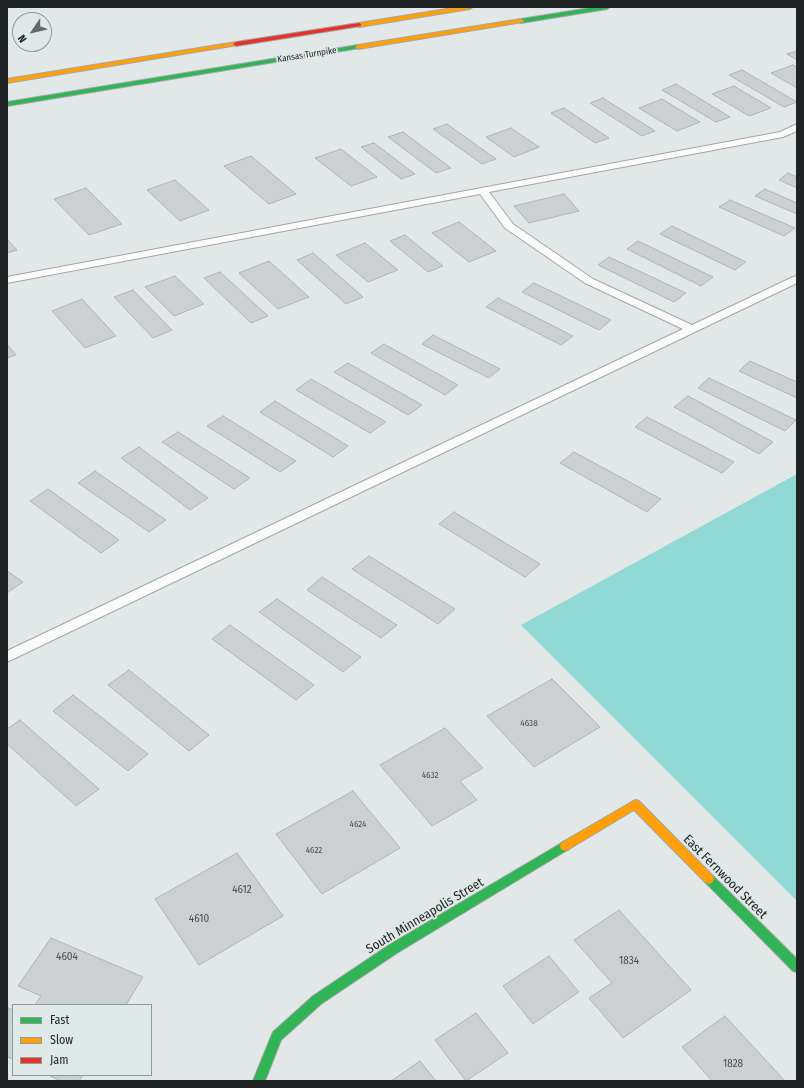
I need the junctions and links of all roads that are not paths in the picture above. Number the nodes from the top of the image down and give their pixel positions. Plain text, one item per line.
1 (470, 7) edge
2 (606, 7) edge
3 (7, 81) edge
4 (7, 104) edge
5 (797, 127) edge
6 (484, 191) junction
7 (797, 279) edge
8 (7, 280) edge
9 (692, 330) junction
10 (7, 657) edge
11 (636, 804) joint
12 (797, 967) edge
13 (260, 1081) edge

1 - 3 main road, Kansas Turnpike
2 - 4 main road, Kansas Turnpike
5 - 6 lane
6 - 8 lane
6 - 9 lane
7 - 9 lane
9 - 10 lane
11 - 12 main road, East Fernwood Street
11 - 13 main road, South Minneapolis Street

